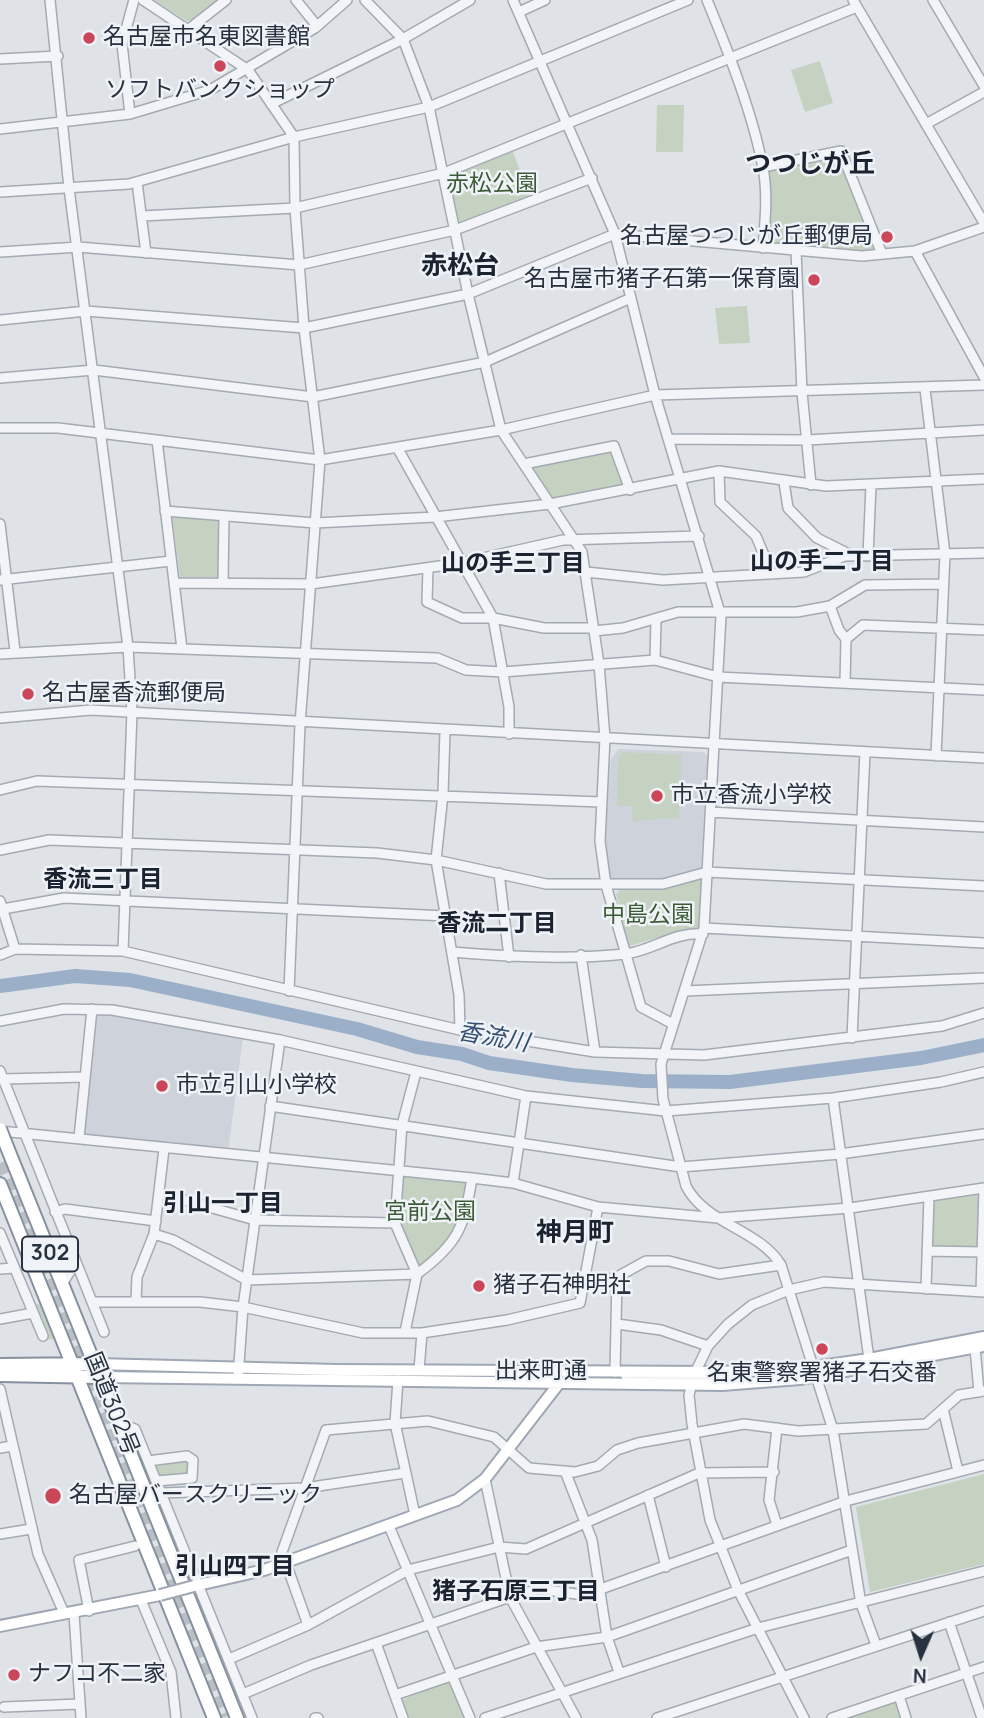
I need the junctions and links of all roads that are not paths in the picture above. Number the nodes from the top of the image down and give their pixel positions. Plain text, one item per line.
1 (50, 0) edge
2 (134, 0) edge
3 (143, 0) edge
4 (226, 0) edge
5 (296, 0) edge
6 (347, 0) edge
7 (365, 0) edge
8 (470, 0) edge
9 (513, 0) edge
10 (545, 0) edge
11 (688, 0) edge
12 (707, 0) edge
13 (933, 0) edge
14 (855, 3) edge
15 (519, 12) junction
16 (317, 26) junction
17 (189, 29) junction
18 (403, 39) junction
19 (58, 56) junction
20 (730, 57) junction
21 (0, 59) edge
22 (539, 61) junction
23 (248, 70) junction
24 (984, 86) edge
25 (984, 92) edge
26 (271, 104) junction
27 (429, 107) junction
28 (130, 114) junction
29 (565, 123) junction
30 (64, 124) junction
31 (926, 124) junction
32 (0, 129) edge
33 (294, 137) junction
34 (763, 167) junction
35 (443, 173) junction
36 (592, 178) junction
37 (137, 182) junction
38 (69, 188) junction
39 (0, 192) edge
40 (295, 208) junction
41 (142, 216) junction
42 (984, 225) edge
43 (455, 230) junction
44 (615, 234) junction
45 (78, 247) junction
46 (763, 248) junction
47 (796, 251) junction
48 (915, 251) junction
49 (0, 252) edge
50 (146, 253) junction
51 (882, 254) junction
52 (299, 265) junction
53 (468, 294) junction
54 (631, 299) junction
55 (86, 312) junction
56 (0, 320) edge
57 (304, 328) junction
58 (485, 362) junction
59 (94, 370) junction
60 (984, 377) edge
61 (0, 378) edge
62 (984, 384) edge
63 (925, 389) junction
64 (802, 392) junction
65 (654, 395) junction
66 (313, 397) junction
67 (0, 428) edge
68 (501, 430) junction
69 (984, 430) edge
70 (101, 433) junction
71 (930, 434) junction
72 (668, 439) junction
73 (157, 440) junction
74 (807, 440) junction
75 (398, 449) junction
76 (320, 460) junction
77 (524, 464) junction
78 (719, 471) junction
79 (681, 480) junction
80 (984, 480) edge
81 (936, 481) junction
82 (784, 482) junction
83 (811, 485) junction
84 (871, 485) junction
85 (629, 490) junction
86 (550, 504) junction
87 (165, 511) junction
88 (224, 516) junction
89 (435, 517) junction
90 (315, 523) junction
91 (0, 524) edge
92 (699, 536) junction
93 (572, 539) junction
94 (984, 553) edge
95 (944, 554) junction
96 (852, 556) junction
97 (868, 556) junction
98 (171, 561) junction
99 (461, 563) junction
100 (118, 566) junction
101 (428, 568) junction
102 (586, 572) junction
103 (772, 574) junction
104 (710, 576) junction
105 (3, 579) edge
106 (174, 583) junction
107 (223, 583) junction
108 (311, 584) junction
109 (943, 584) junction
110 (831, 606) junction
111 (720, 611) junction
112 (493, 618) junction
113 (656, 620) junction
114 (941, 627) junction
115 (593, 629) junction
116 (984, 630) edge
117 (846, 639) junction
118 (128, 648) junction
119 (182, 649) junction
120 (15, 651) junction
121 (305, 653) junction
122 (0, 654) edge
123 (655, 660) junction
124 (599, 664) junction
125 (503, 672) junction
126 (718, 677) junction
127 (845, 684) junction
128 (939, 688) junction
129 (984, 690) edge
130 (132, 712) junction
131 (0, 718) edge
132 (300, 724) junction
133 (445, 731) junction
134 (509, 734) junction
135 (605, 738) junction
136 (713, 744) junction
137 (865, 752) junction
138 (936, 756) junction
139 (984, 758) edge
140 (129, 784) junction
141 (0, 790) edge
142 (297, 790) junction
143 (443, 794) junction
144 (601, 802) junction
145 (710, 812) junction
146 (861, 821) junction
147 (984, 827) edge
148 (127, 843) junction
149 (0, 850) edge
150 (295, 850) junction
151 (436, 860) junction
152 (707, 872) junction
153 (499, 873) junction
154 (861, 880) junction
155 (606, 885) junction
156 (984, 886) edge
157 (125, 900) junction
158 (1, 905) edge
159 (292, 908) junction
160 (446, 915) junction
161 (704, 931) junction
162 (858, 936) junction
163 (984, 943) edge
164 (15, 950) junction
165 (123, 951) junction
166 (452, 952) junction
167 (628, 954) junction
168 (0, 955) edge
169 (581, 956) junction
170 (509, 957) junction
171 (984, 978) edge
172 (856, 984) junction
173 (685, 990) junction
174 (289, 991) junction
175 (92, 1009) junction
176 (984, 1013) edge
177 (0, 1021) edge
178 (673, 1024) junction
179 (460, 1030) junction
180 (852, 1038) junction
181 (280, 1040) junction
182 (595, 1052) junction
183 (664, 1056) junction
184 (416, 1072) junction
185 (984, 1072) edge
186 (2, 1075) edge
187 (85, 1077) junction
188 (526, 1096) junction
189 (833, 1098) junction
190 (270, 1106) junction
191 (666, 1111) junction
192 (401, 1125) junction
193 (23, 1132) junction
194 (2, 1134) edge
195 (984, 1134) edge
196 (79, 1138) junction
197 (520, 1143) junction
198 (164, 1149) junction
199 (840, 1154) junction
200 (264, 1160) junction
201 (681, 1167) junction
202 (398, 1172) junction
203 (471, 1178) junction
204 (513, 1183) junction
205 (0, 1184) edge
206 (984, 1188) edge
207 (159, 1193) junction
208 (929, 1197) junction
209 (0, 1205) edge
210 (598, 1207) junction
211 (850, 1208) junction
212 (55, 1212) junction
213 (718, 1218) junction
214 (255, 1220) junction
215 (156, 1221) junction
216 (395, 1223) junction
217 (0, 1233) edge
218 (154, 1234) junction
219 (927, 1251) junction
220 (982, 1252) junction
221 (76, 1262) junction
222 (32, 1265) junction
223 (781, 1265) junction
224 (14, 1268) junction
225 (0, 1269) edge
226 (417, 1274) junction
227 (617, 1277) junction
228 (247, 1280) junction
229 (62, 1284) junction
230 (858, 1284) junction
231 (584, 1285) junction
232 (926, 1289) junction
233 (789, 1290) junction
234 (983, 1292) edge
235 (26, 1296) junction
236 (136, 1301) junction
237 (92, 1302) junction
238 (48, 1304) junction
239 (243, 1307) junction
240 (33, 1313) junction
241 (0, 1320) edge
242 (617, 1324) junction
243 (104, 1332) dead end
244 (405, 1332) junction
245 (43, 1333) dead end
246 (422, 1333) junction
247 (984, 1337) edge
248 (708, 1346) junction
249 (980, 1347) edge
250 (869, 1359) junction
251 (0, 1365) edge
252 (419, 1370) junction
253 (74, 1371) junction
254 (98, 1371) junction
255 (815, 1371) junction
256 (238, 1372) junction
257 (575, 1372) junction
258 (615, 1372) junction
259 (0, 1376) edge
260 (693, 1378) junction
261 (398, 1380) junction
262 (560, 1382) junction
263 (0, 1389) edge
264 (981, 1391) edge
265 (943, 1409) junction
266 (119, 1423) junction
267 (395, 1423) junction
268 (777, 1428) junction
269 (833, 1430) junction
270 (100, 1433) junction
271 (693, 1435) junction
272 (12, 1446) junction
273 (95, 1446) dead end
274 (0, 1448) edge
275 (509, 1451) junction
276 (148, 1461) junction
277 (984, 1465) edge
278 (565, 1471) junction
279 (958, 1471) junction
280 (775, 1472) junction
281 (405, 1473) junction
282 (699, 1473) junction
283 (485, 1479) junction
284 (156, 1481) junction
285 (306, 1488) junction
286 (161, 1493) junction
287 (648, 1495) junction
288 (846, 1501) junction
289 (415, 1515) junction
290 (584, 1522) junction
291 (777, 1525) junction
292 (388, 1526) junction
293 (31, 1529) junction
294 (0, 1534) edge
295 (135, 1546) dead end
296 (499, 1546) junction
297 (720, 1546) junction
298 (852, 1550) junction
299 (285, 1560) junction
300 (666, 1567) junction
301 (408, 1570) junction
302 (984, 1571) edge
303 (196, 1586) junction
304 (601, 1590) junction
305 (738, 1590) junction
306 (510, 1597) junction
307 (141, 1600) junction
308 (861, 1604) junction
309 (89, 1611) junction
310 (984, 1612) edge
311 (69, 1614) junction
312 (949, 1622) junction
313 (308, 1625) junction
314 (0, 1626) edge
315 (431, 1626) junction
316 (758, 1628) junction
317 (607, 1637) junction
318 (376, 1643) junction
319 (876, 1645) junction
320 (536, 1647) junction
321 (229, 1659) junction
322 (984, 1667) edge
323 (619, 1672) junction
324 (966, 1673) junction
325 (453, 1674) junction
326 (783, 1677) junction
327 (561, 1692) junction
328 (243, 1694) junction
329 (395, 1695) junction
330 (899, 1696) junction
331 (80, 1704) junction
332 (48, 1705) junction
333 (5, 1707) dead end
334 (49, 1718) edge
335 (81, 1718) edge
336 (176, 1718) edge
337 (214, 1718) edge
338 (237, 1718) edge
339 (252, 1718) edge
340 (403, 1718) edge
341 (470, 1718) edge
342 (485, 1718) edge
343 (576, 1718) edge
344 (657, 1718) edge
345 (804, 1718) edge
346 (832, 1718) edge
347 (906, 1718) edge
348 (982, 1718) edge

1 - 19 street
2 - 28 street
3 - 17 street
4 - 17 street
5 - 16 street
6 - 16 street
7 - 18 street
8 - 18 street
9 - 15 street
10 - 15 street
11 - 22 street
12 - 20 street
13 - 24 street
14 - 20 street
14 - 31 street
15 - 22 street
16 - 23 street
17 - 23 street
18 - 26 street
18 - 27 street
19 - 21 street
19 - 30 street
20 - 29 street
20 - 34 street
22 - 27 street
22 - 29 street
23 - 26 street
23 - 28 street
25 - 31 street
26 - 33 street
27 - 33 street
27 - 35 street
28 - 30 street
29 - 35 street
29 - 36 street
30 - 32 street
30 - 38 street
31 - 42 street
33 - 37 street
33 - 40 street
34 - 46 street
34 - 51 street
35 - 40 street
35 - 43 street
36 - 43 street
36 - 44 street
37 - 38 street
37 - 41 street
38 - 39 street
38 - 45 street
40 - 41 street
40 - 52 street
41 - 50 street
42 - 48 street
43 - 52 street
43 - 53 street
44 - 46 street
44 - 53 street
44 - 54 street
45 - 49 street
45 - 50 street
45 - 55 street
46 - 47 street
47 - 51 street
47 - 64 street
48 - 51 street
48 - 60 street
50 - 52 street
52 - 57 street
53 - 57 street
53 - 58 street
54 - 58 street
54 - 65 street
55 - 56 street
55 - 57 street
55 - 59 street
57 - 66 street
58 - 66 street
58 - 68 street
59 - 61 street
59 - 66 street
59 - 70 street
62 - 63 street
63 - 64 street
63 - 71 street
64 - 65 street
64 - 74 street
65 - 68 street
65 - 72 street
66 - 76 street
67 - 70 street
68 - 75 street
68 - 77 street
69 - 71 street
70 - 73 street
70 - 100 street
71 - 74 street
71 - 81 street
72 - 74 street
72 - 79 street
73 - 76 street
73 - 87 street
74 - 83 street
75 - 76 street
75 - 89 street
76 - 90 street
77 - 85 street
77 - 86 street
78 - 79 street
78 - 82 street
78 - 103 street
79 - 85 street
79 - 92 street
80 - 81 street
81 - 84 street
81 - 95 street
82 - 83 street
82 - 96 street
83 - 84 street
84 - 97 street
85 - 86 street
86 - 89 street
86 - 93 street
87 - 88 street
87 - 98 street
88 - 90 street
88 - 107 street
89 - 90 street
89 - 99 street
90 - 108 street
91 - 105 street
92 - 93 street
92 - 104 street
93 - 99 street
93 - 102 street
94 - 95 street
95 - 97 street
95 - 109 street
96 - 97 street
96 - 103 street
98 - 100 street
98 - 106 street
99 - 101 street
99 - 112 street
100 - 105 street
100 - 118 street
101 - 108 street
101 - 112 street
102 - 104 street
102 - 115 street
103 - 104 street
104 - 111 street
105 - 120 street
106 - 107 street
106 - 119 street
107 - 108 street
108 - 121 street
109 - 110 street
109 - 114 street
110 - 111 street
110 - 117 street
111 - 113 street
111 - 126 street
112 - 115 street
112 - 125 street
113 - 115 street
113 - 123 street
114 - 116 street
114 - 117 street
114 - 128 street
115 - 124 street
117 - 127 street
118 - 119 street
118 - 120 street
118 - 130 street
119 - 121 street
120 - 122 street
121 - 125 street
121 - 132 street
123 - 124 street
123 - 126 street
124 - 125 street
124 - 135 street
125 - 134 street
126 - 127 street
126 - 136 street
127 - 128 street
128 - 129 street
128 - 138 street
130 - 131 street
130 - 132 street
130 - 140 street
132 - 133 street
132 - 142 street
133 - 134 street
133 - 143 street
134 - 135 street
135 - 136 street
135 - 144 street
136 - 137 street
136 - 145 street
137 - 138 street
137 - 146 street
138 - 139 street
140 - 141 street
140 - 142 street
140 - 148 street
142 - 143 street
142 - 150 street
143 - 144 street
143 - 151 street
144 - 155 street
145 - 146 street
145 - 152 street
146 - 147 street
146 - 154 street
148 - 149 street
148 - 150 street
148 - 157 street
150 - 151 street
150 - 159 street
151 - 153 street
151 - 160 street
152 - 154 street
152 - 155 street
152 - 161 street
153 - 155 street
153 - 170 street
154 - 156 street
154 - 162 street
155 - 167 street
157 - 158 street
157 - 159 street
157 - 165 street
158 - 164 street
159 - 160 street
159 - 174 street
160 - 166 street
161 - 162 street
161 - 167 street
161 - 173 street
162 - 163 street
162 - 172 street
164 - 165 street
164 - 168 street
165 - 174 street
166 - 170 street
166 - 179 street
167 - 169 street
167 - 178 street
169 - 170 street
169 - 182 street
171 - 172 street
172 - 173 street
172 - 180 street
173 - 178 street
174 - 179 street
175 - 177 street
175 - 181 street
175 - 187 street
176 - 180 street
178 - 183 street
179 - 182 street
180 - 183 street
181 - 184 street
181 - 190 street
182 - 183 street
183 - 191 street
184 - 188 street
184 - 192 street
185 - 189 street
186 - 187 street
186 - 193 street
187 - 196 street
188 - 191 street
188 - 197 street
189 - 191 street
189 - 199 street
190 - 192 street
190 - 200 street
191 - 201 street
192 - 197 street
192 - 202 street
193 - 194 street
193 - 196 street
193 - 212 street
194 - 229 highway, 国道302号 / 302
195 - 199 street
196 - 198 street
197 - 201 street
197 - 204 street
198 - 200 street
198 - 207 street
199 - 201 street
199 - 211 street
200 - 202 street
200 - 214 street
201 - 213 street
202 - 203 street
202 - 216 street
203 - 204 street
203 - 226 street
204 - 210 street
205 - 222 highway, 国道302号 / 302
206 - 208 street
206 - 220 street
207 - 214 street
207 - 215 street
208 - 211 street
208 - 219 street
209 - 222 highway
210 - 213 street
210 - 231 street
211 - 213 street
211 - 230 street
212 - 215 street
212 - 221 street
213 - 223 street
214 - 216 street
214 - 228 street
215 - 218 street
216 - 226 street
217 - 224 street
218 - 228 street
218 - 236 street
219 - 220 street
219 - 232 street
220 - 234 street
221 - 229 street
221 - 237 street
222 - 238 highway, 国道302号 / 302
223 - 227 street
223 - 233 street
224 - 225 street
224 - 235 street
226 - 228 street
226 - 244 street
227 - 231 street
227 - 242 street
228 - 239 street
229 - 254 highway, 国道302号 / 302
230 - 232 street
230 - 233 street
230 - 250 street
231 - 246 street
232 - 234 street
233 - 248 street
233 - 255 street
235 - 238 street
235 - 240 street
236 - 237 street
236 - 239 street
237 - 243 street
238 - 253 highway, 国道302号 / 302
239 - 244 street
239 - 256 street
240 - 241 street
240 - 245 street
242 - 248 street
242 - 258 street
244 - 246 street
246 - 252 street
247 - 250 main road, 出来町通
248 - 260 street
249 - 255 main road, 出来町通
249 - 264 street
250 - 255 main road, 出来町通
251 - 253 highway
252 - 256 main road, 出来町通
252 - 257 main road, 出来町通
253 - 254 highway
253 - 259 highway
253 - 270 highway, 国道302号 / 302
254 - 256 main road, 出来町通
254 - 266 highway, 国道302号 / 302
255 - 260 main road, 出来町通
255 - 260 main road, 出来町通
255 - 269 street
256 - 261 main road, 出来町通
257 - 258 main road, 出来町通
257 - 260 street
258 - 260 main road, 出来町通
260 - 262 main road, 出来町通
260 - 271 street
261 - 262 main road, 出来町通
261 - 267 street
262 - 275 main road
263 - 272 street
264 - 265 street
265 - 269 street
265 - 279 street
266 - 276 street
266 - 338 highway, 国道302号 / 302
267 - 275 street
267 - 281 street
267 - 285 street
268 - 269 street
268 - 271 street
268 - 280 street
269 - 288 street
270 - 273 street
270 - 337 highway, 国道302号 / 302
271 - 278 street
271 - 282 street
272 - 274 street
272 - 293 street
275 - 278 street
275 - 283 main road
276 - 284 street
276 - 284 street
277 - 279 street
278 - 290 street
279 - 288 street
280 - 282 street
280 - 291 street
281 - 285 street
281 - 289 street
282 - 287 street
282 - 297 street
283 - 289 main road
283 - 296 street
284 - 286 street
285 - 286 street
285 - 299 street
286 - 303 street
287 - 290 street
287 - 300 street
288 - 291 street
288 - 298 street
289 - 292 main road
290 - 296 street
290 - 304 street
291 - 297 street
292 - 299 main road
292 - 301 street
293 - 294 street
293 - 311 street
295 - 309 street
296 - 301 street
296 - 306 street
297 - 300 street
297 - 305 street
298 - 305 street
298 - 308 street
299 - 303 main road
299 - 313 street
300 - 304 street
301 - 313 street
301 - 315 street
302 - 308 street
303 - 307 main road, bridge
303 - 321 street
304 - 306 street
304 - 317 street
305 - 316 street
305 - 317 street
306 - 315 street
306 - 320 street
307 - 309 main road
307 - 336 street
308 - 316 street
308 - 319 street
309 - 311 main road
310 - 312 street
311 - 314 main road
311 - 331 street
312 - 319 street
312 - 324 street
313 - 321 street
315 - 318 street
315 - 325 street
316 - 323 street
316 - 326 street
317 - 320 street
317 - 323 street
318 - 328 street
318 - 329 street
319 - 326 street
320 - 325 street
320 - 327 street
321 - 328 street
322 - 324 street
323 - 327 street
324 - 330 street
324 - 348 street
325 - 329 street
325 - 341 street
326 - 344 street
326 - 345 street
327 - 342 street
327 - 343 street
328 - 339 street
329 - 340 street
330 - 346 street
330 - 347 street
331 - 332 street
331 - 335 street
332 - 333 street
332 - 334 street

